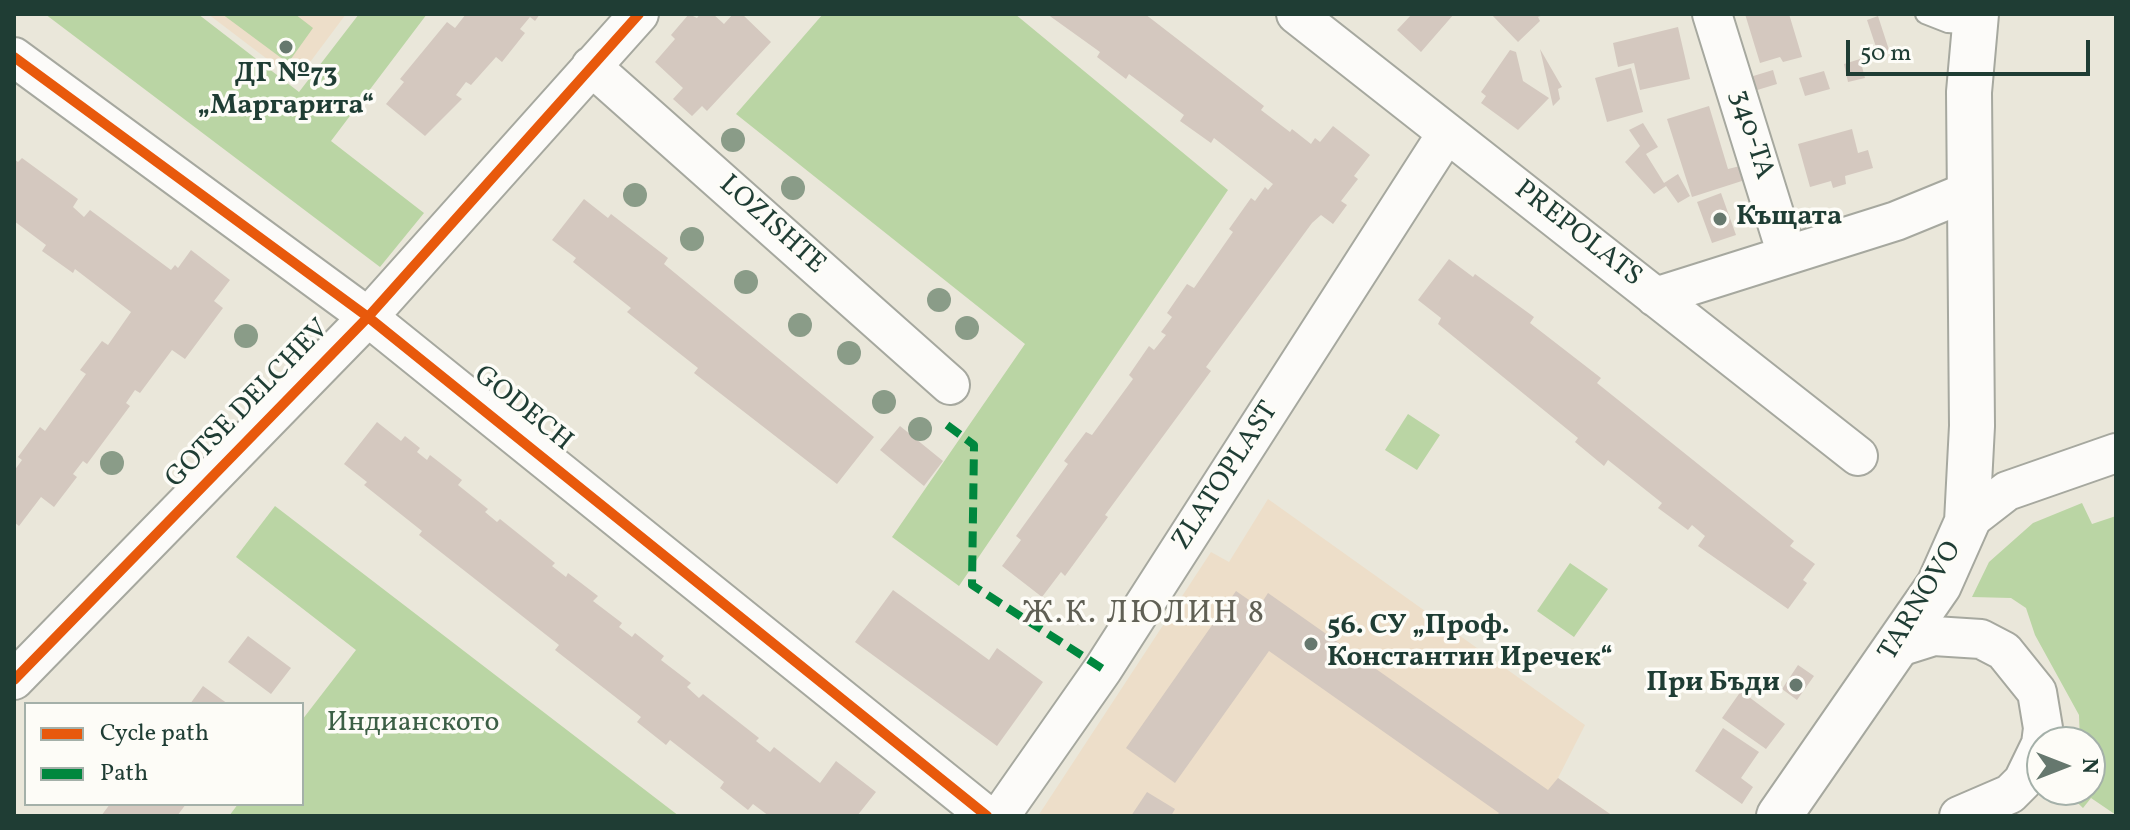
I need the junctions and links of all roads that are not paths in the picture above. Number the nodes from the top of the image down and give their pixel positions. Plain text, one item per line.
1 (639, 14) edge
2 (1296, 14) edge
3 (1712, 14) edge
4 (1925, 14) edge
5 (1975, 19) edge
6 (14, 57) edge
7 (591, 66) junction
8 (1447, 133) junction
9 (1967, 192) junction
10 (1787, 255) junction
11 (1655, 297) junction
12 (368, 317) junction
13 (950, 385) dead end
14 (2116, 453) edge
15 (1858, 456) dead end
16 (1967, 522) junction
17 (1896, 648) junction
18 (14, 680) edge
19 (987, 816) edge
20 (1000, 816) edge
21 (1779, 816) edge
22 (1959, 816) edge

1 - 7 street, GOTSE DELCHEV
2 - 8 street, PREPOLATS
3 - 10 street, 340-ТА
4 - 5 lane
5 - 9 street
6 - 12 street, GODECH
7 - 12 street, GOTSE DELCHEV
7 - 13 street, LOZISHTE
8 - 11 street, PREPOLATS
8 - 20 street, ZLATOPLAST
9 - 10 street
9 - 16 street
10 - 11 street
11 - 15 street, PREPOLATS
12 - 18 street, GOTSE DELCHEV
12 - 19 street, GODECH
14 - 16 street, TARNOVO
16 - 17 street, TARNOVO
17 - 21 street, TARNOVO
17 - 22 street

